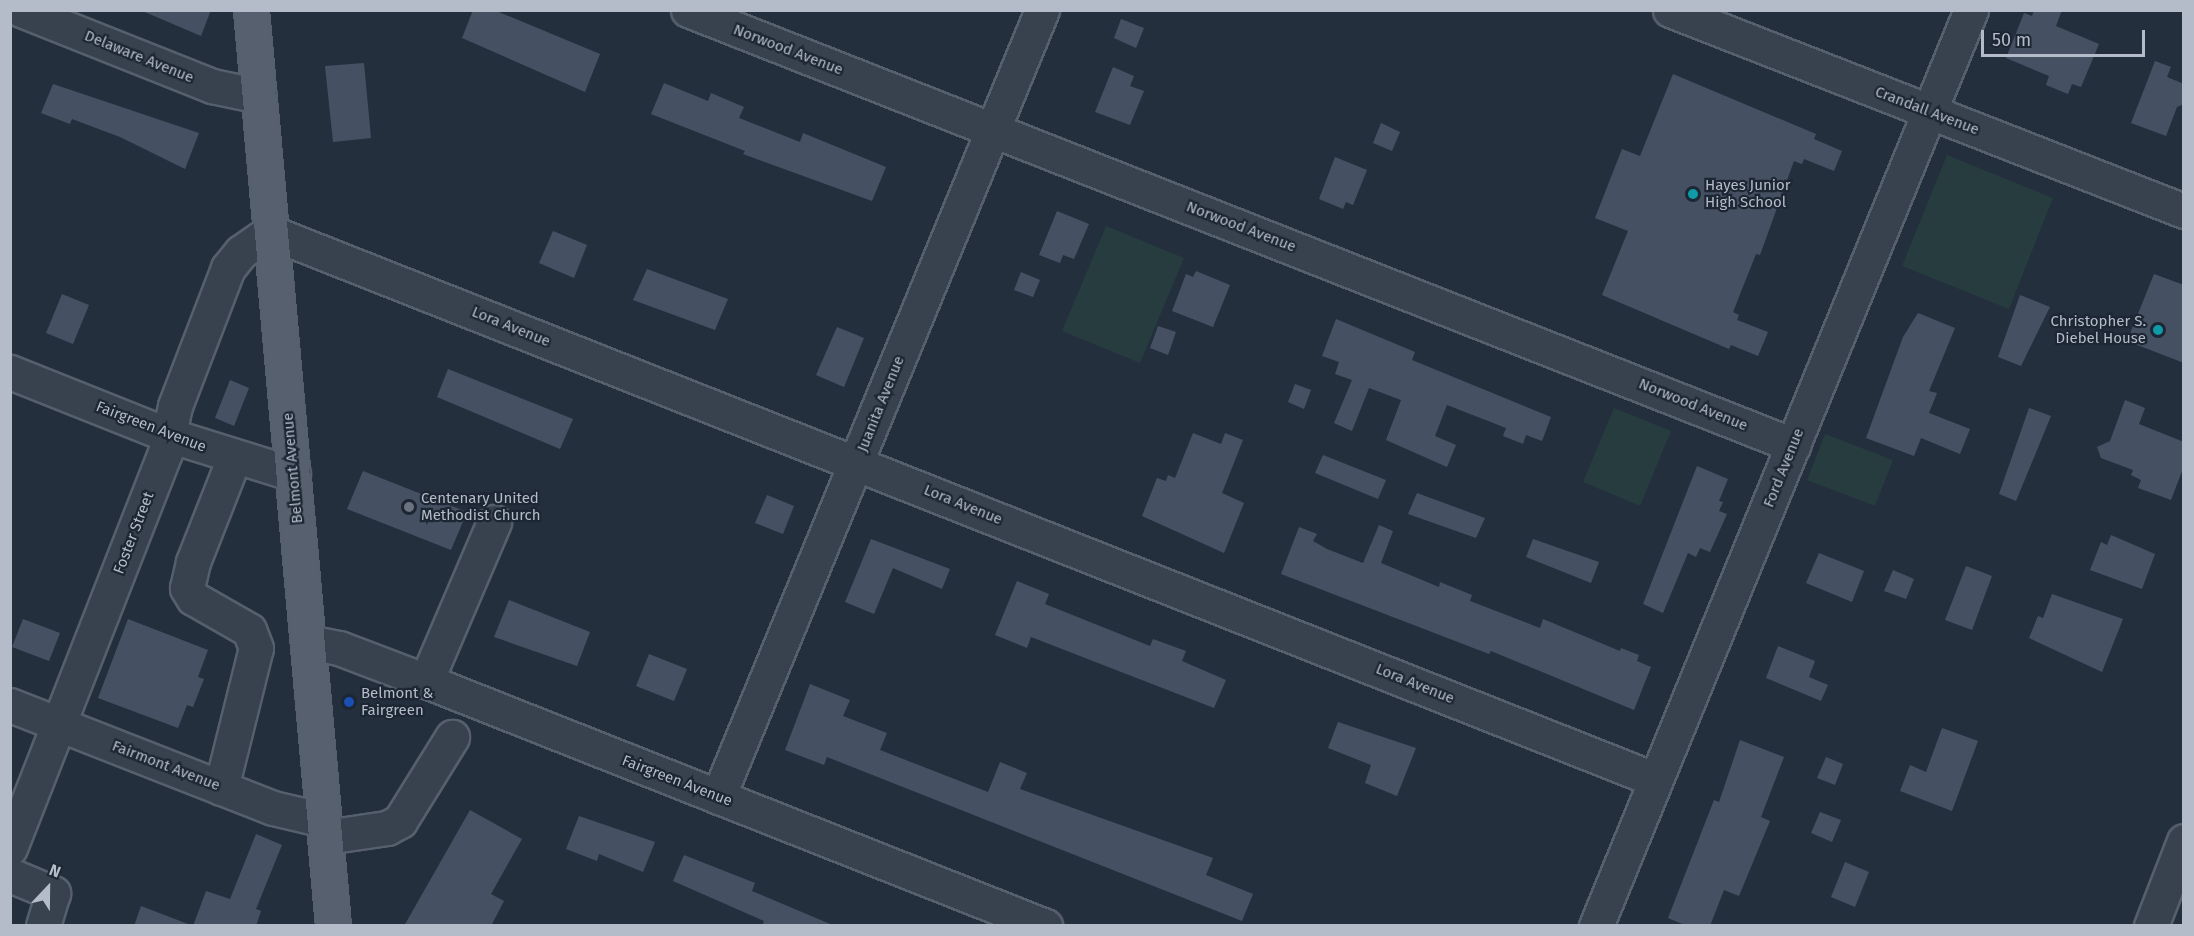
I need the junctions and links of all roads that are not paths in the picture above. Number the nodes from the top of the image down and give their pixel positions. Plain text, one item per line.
1 (21, 10) edge
2 (251, 10) edge
3 (688, 10) edge
4 (1042, 10) edge
5 (1670, 10) edge
6 (1971, 10) edge
7 (259, 96) junction
8 (1929, 113) junction
9 (993, 130) junction
10 (2184, 211) edge
11 (270, 232) junction
12 (10, 372) edge
13 (168, 435) junction
14 (1793, 445) junction
15 (234, 458) junction
16 (856, 463) junction
17 (293, 474) junction
18 (494, 522) dead end
19 (308, 642) junction
20 (426, 681) junction
21 (10, 705) edge
22 (59, 724) junction
23 (452, 737) dead end
24 (1656, 780) junction
25 (221, 788) junction
26 (718, 797) junction
27 (325, 829) junction
28 (2184, 841) edge
29 (10, 848) edge
30 (10, 875) edge
31 (43, 926) edge
32 (333, 926) edge
33 (1045, 926) edge
34 (1596, 926) edge
35 (2151, 926) edge

1 - 7 street, Delaware Avenue
2 - 7 main road, Belmont Avenue
3 - 9 street, Norwood Avenue
4 - 9 street, Juanita Avenue
5 - 8 street, Crandall Avenue
6 - 8 street, Ford Avenue
7 - 11 main road, Belmont Avenue
8 - 10 street, Crandall Avenue
8 - 14 street, Ford Avenue
9 - 14 street, Norwood Avenue
9 - 16 street, Juanita Avenue
11 - 13 street, Foster Street
11 - 16 street, Lora Avenue
11 - 17 main road, Belmont Avenue
12 - 13 street, Fairgreen Avenue
13 - 15 street, Fairgreen Avenue
13 - 22 street, Foster Street
14 - 24 street, Ford Avenue
15 - 17 street, Fairgreen Avenue
15 - 25 street
16 - 24 street, Lora Avenue
16 - 26 street, Juanita Avenue
17 - 19 main road, Belmont Avenue
18 - 20 street
19 - 20 street, Fairgreen Avenue
19 - 27 main road, Belmont Avenue
20 - 26 street, Fairgreen Avenue
21 - 22 street, Fairmont Avenue
22 - 25 street, Fairmont Avenue
22 - 29 street, Foster Street
23 - 27 street
24 - 34 street, Ford Avenue
25 - 27 street, Fairmont Avenue
26 - 33 street, Fairgreen Avenue
27 - 32 main road, Belmont Avenue
28 - 35 street
30 - 31 street

